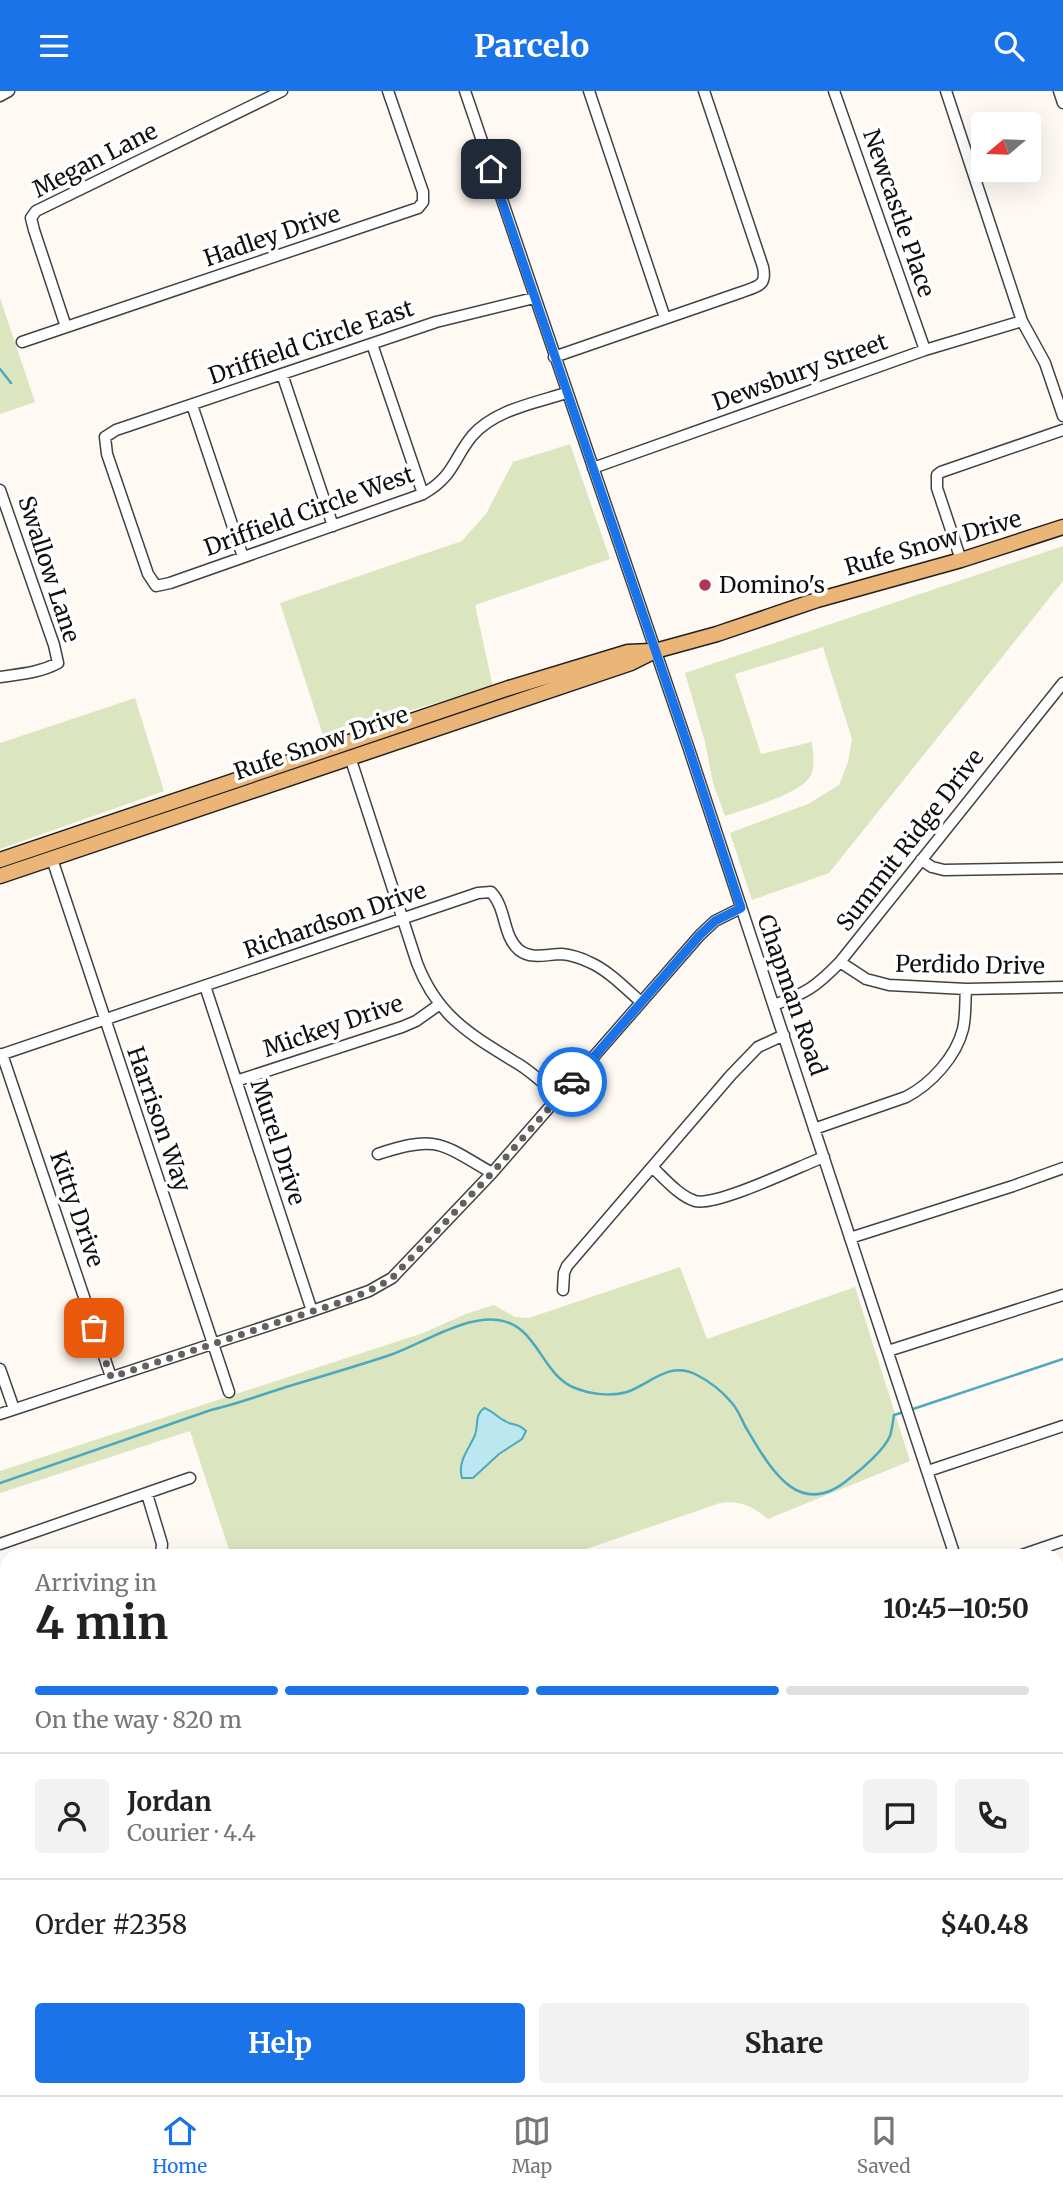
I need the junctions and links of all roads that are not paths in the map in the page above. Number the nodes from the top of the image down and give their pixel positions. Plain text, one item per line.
1 (9, 91) edge
2 (282, 91) edge
3 (388, 91) edge
4 (464, 91) edge
5 (589, 91) edge
6 (704, 91) edge
7 (834, 91) edge
8 (946, 91) edge
9 (1059, 91) edge
10 (0, 96) edge
11 (1063, 103) edge
12 (534, 298) junction
13 (665, 318) junction
14 (1022, 321) junction
15 (66, 327) junction
16 (22, 342) dead end
17 (372, 344) junction
18 (925, 350) junction
19 (554, 357) junction
20 (282, 374) junction
21 (566, 393) junction
22 (192, 405) junction
23 (1063, 416) edge
24 (1063, 430) edge
25 (593, 468) junction
26 (0, 489) edge
27 (423, 494) junction
28 (333, 526) junction
29 (1063, 527) edge
30 (243, 557) junction
31 (961, 560) junction
32 (156, 586) joint
33 (655, 651) junction
34 (0, 677) edge
35 (1063, 683) edge
36 (350, 757) junction
37 (52, 859) junction
38 (0, 860) edge
39 (921, 860) junction
40 (1063, 868) edge
41 (0, 876) edge
42 (741, 908) junction
43 (403, 919) junction
44 (840, 962) junction
45 (205, 986) junction
46 (1063, 987) edge
47 (965, 989) junction
48 (641, 1002) junction
49 (440, 1004) junction
50 (774, 1005) junction
51 (104, 1021) junction
52 (784, 1035) junction
53 (1, 1055) edge
54 (236, 1081) junction
55 (559, 1096) junction
56 (814, 1129) junction
57 (378, 1154) dead end
58 (824, 1157) junction
59 (652, 1167) junction
60 (1063, 1168) edge
61 (492, 1173) junction
62 (850, 1238) junction
63 (563, 1290) dead end
64 (1063, 1295) edge
65 (313, 1311) junction
66 (213, 1344) junction
67 (888, 1351) junction
68 (0, 1369) edge
69 (111, 1377) junction
70 (229, 1392) dead end
71 (14, 1409) junction
72 (0, 1414) edge
73 (1063, 1426) edge
74 (928, 1471) junction
75 (190, 1478) dead end
76 (147, 1494) junction
77 (1063, 1541) edge
78 (0, 1544) edge
79 (162, 1549) edge
80 (954, 1549) edge
81 (1040, 1549) edge

1 - 10 street
2 - 15 street, Megan Lane
3 - 15 street, Hadley Drive
4 - 12 street, Chapman Road
5 - 13 street
6 - 13 street
7 - 18 street, Newcastle Place
8 - 14 street
9 - 11 street
12 - 17 street, Driffield Circle East
12 - 19 street, Chapman Road
13 - 19 street
14 - 18 street, Dewsbury Street
14 - 23 street
15 - 16 street, Hadley Drive
17 - 20 street, Driffield Circle East
17 - 27 street
18 - 25 street, Dewsbury Street
19 - 21 street, Chapman Road
20 - 22 street, Driffield Circle East
20 - 28 street
21 - 25 street, Chapman Road
21 - 27 street, Driffield Circle West
22 - 30 street
22 - 32 street, Driffield Circle East
24 - 31 street
25 - 33 street, Chapman Road
26 - 34 street, Swallow Lane
27 - 28 street, Driffield Circle West
28 - 30 street, Driffield Circle West
29 - 31 main road, Rufe Snow Drive
30 - 32 street, Driffield Circle West
31 - 33 main road, Rufe Snow Drive
33 - 36 main road, Rufe Snow Drive
33 - 38 main road, Rufe Snow Drive
33 - 42 street, Chapman Road
35 - 39 street, Summit Ridge Drive
36 - 37 main road, Rufe Snow Drive
36 - 43 street
37 - 41 main road, Rufe Snow Drive
37 - 51 street, Harrison Way
39 - 40 street
39 - 44 street, Summit Ridge Drive
42 - 48 street
42 - 50 street, Chapman Road
43 - 45 street, Richardson Drive
43 - 48 street, Richardson Drive
43 - 49 street
44 - 47 street, Perdido Drive
44 - 50 street, Summit Ridge Drive
45 - 51 street, Richardson Drive
45 - 54 street, Murel Drive
46 - 47 street, Perdido Drive
47 - 56 street
48 - 55 street
49 - 54 street, Mickey Drive
49 - 55 street
50 - 52 street, Chapman Road
51 - 53 street, Richardson Drive
51 - 66 street, Harrison Way
52 - 56 street, Chapman Road
52 - 59 street
53 - 69 street, Kitty Drive
54 - 65 street, Murel Drive
55 - 61 street
56 - 58 street, Chapman Road
57 - 61 street
58 - 59 street
58 - 62 street, Chapman Road
59 - 63 street
60 - 62 street
61 - 65 street
62 - 67 street, Chapman Road
64 - 67 street
65 - 66 street
66 - 69 street
66 - 70 street, Harrison Way
67 - 74 street, Chapman Road
68 - 71 street
69 - 71 street
71 - 72 street
73 - 74 street
74 - 80 street, Chapman Road
75 - 76 street
76 - 78 street
76 - 79 street
77 - 81 street

